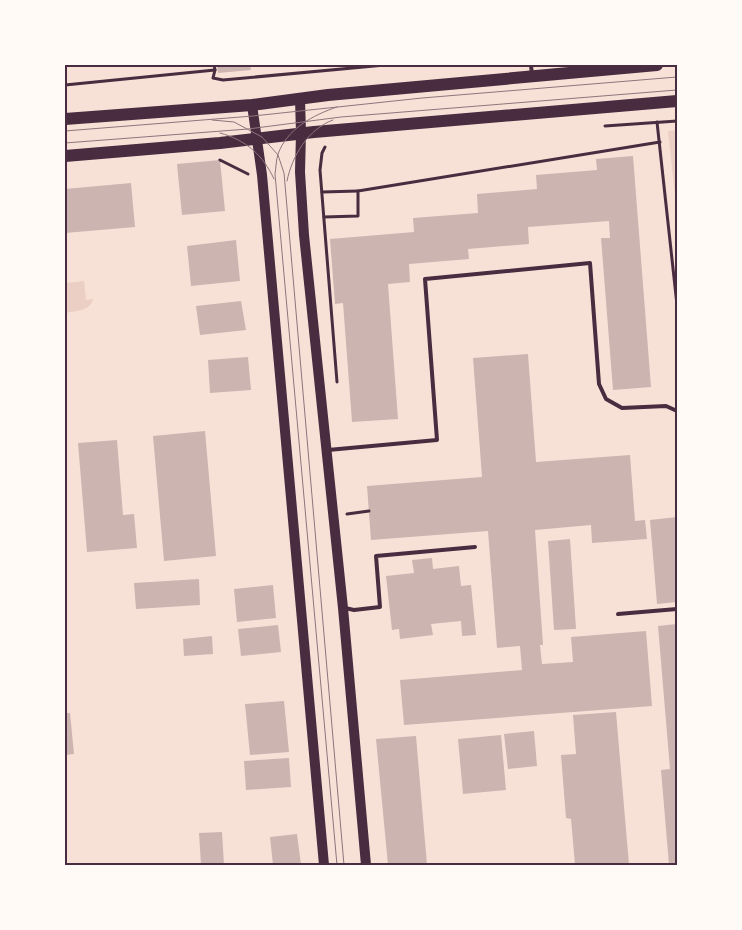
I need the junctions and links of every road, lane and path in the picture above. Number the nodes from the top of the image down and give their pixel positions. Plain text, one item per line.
1 (214, 65) edge
2 (385, 65) edge
3 (657, 65) edge
4 (215, 70) junction
5 (531, 70) edge
6 (65, 85) edge
7 (300, 99) junction
8 (677, 101) edge
9 (252, 105) junction
10 (65, 119) edge
11 (657, 122) dead end
12 (301, 133) junction
13 (256, 138) junction
14 (660, 142) junction
15 (65, 156) edge
16 (358, 191) junction
17 (322, 192) dead end
18 (324, 217) dead end
19 (677, 305) edge
20 (677, 411) edge
21 (326, 450) junction
22 (369, 511) dead end
23 (347, 514) dead end
24 (475, 547) dead end
25 (343, 608) junction
26 (677, 609) edge
27 (618, 614) dead end
28 (324, 865) edge
29 (366, 865) edge

1 - 4 path
2 - 4 path
3 - 5 main road
4 - 6 path
5 - 7 main road
7 - 9 main road
7 - 12 main road
8 - 12 main road
9 - 10 main road
9 - 13 main road
11 - 14 path
12 - 13 main road
12 - 21 main road
13 - 15 main road
13 - 28 main road
14 - 16 path
14 - 19 path
16 - 17 path
16 - 18 path
20 - 21 lane
21 - 25 main road
22 - 23 path
24 - 25 lane
25 - 29 main road
26 - 27 lane

